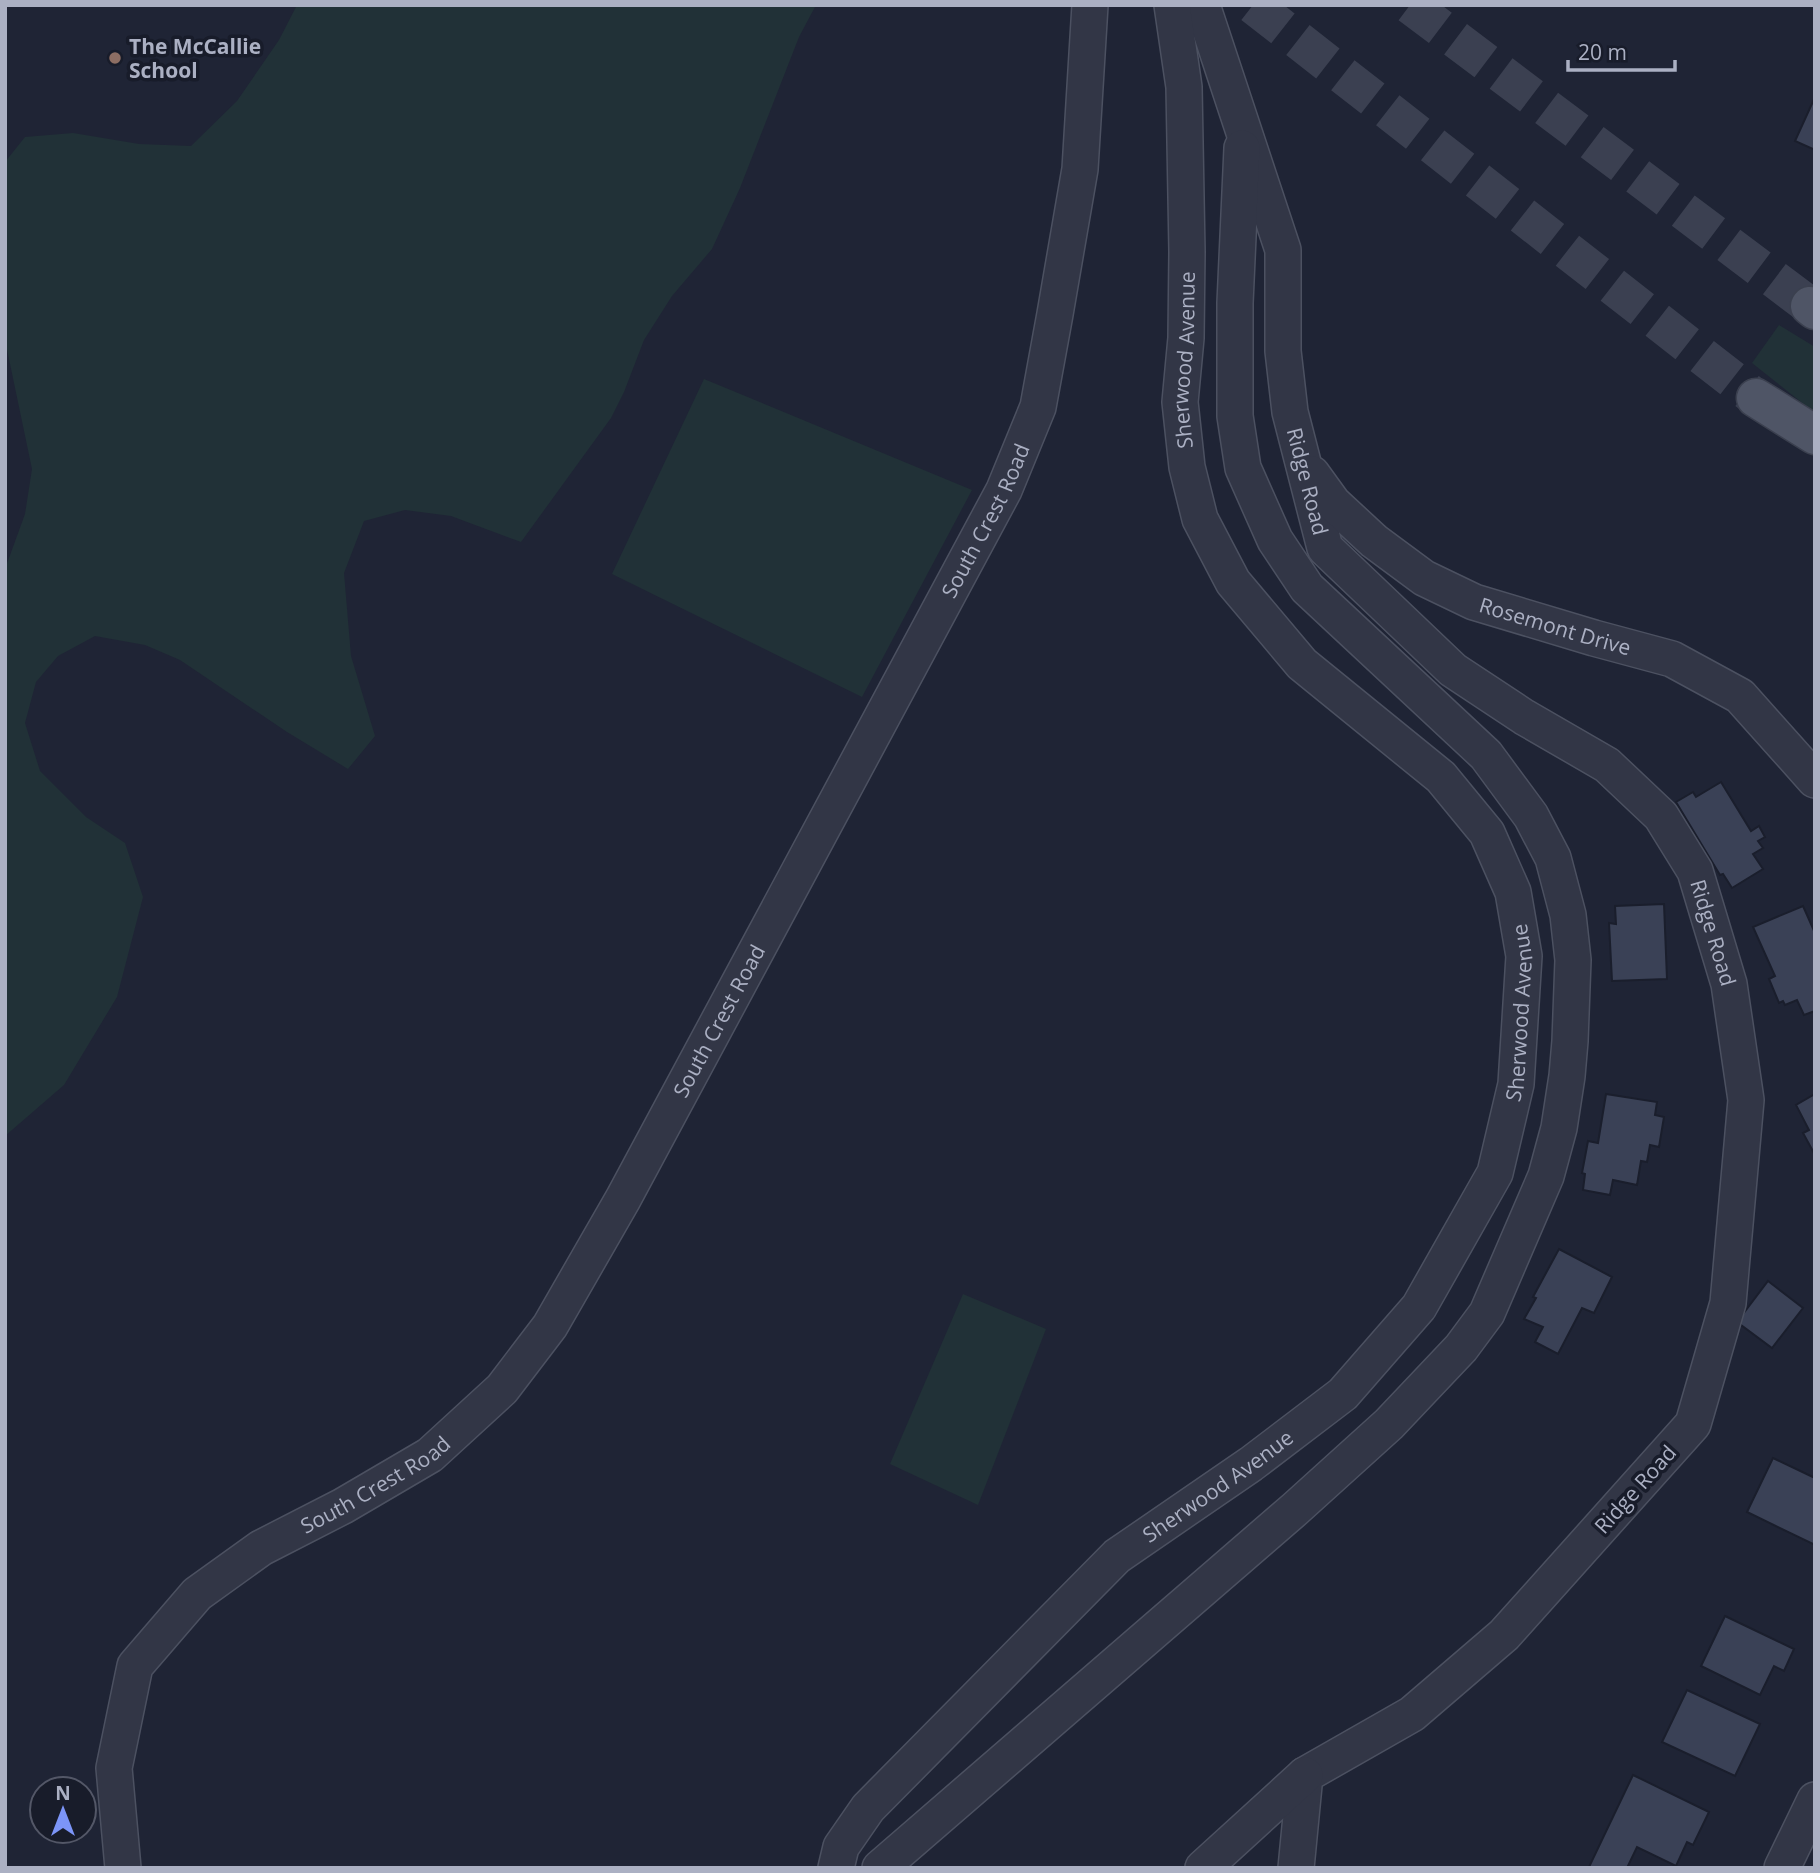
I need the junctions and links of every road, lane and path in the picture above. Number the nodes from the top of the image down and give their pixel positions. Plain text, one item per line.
1 (1090, 5) edge
2 (1172, 5) edge
3 (1202, 5) edge
4 (1243, 128) junction
5 (1756, 398) tunnel mouth
6 (1815, 435) edge
7 (1302, 460) junction
8 (1815, 780) edge
9 (1304, 1775) junction
10 (1815, 1800) edge
11 (123, 1868) edge
12 (836, 1868) edge
13 (880, 1868) edge
14 (1203, 1868) edge
15 (1297, 1868) edge
16 (1783, 1868) edge

1 - 11 street, South Crest Road
2 - 12 street, Sherwood Avenue
3 - 4 street, Ridge Road
4 - 7 street, Ridge Road
4 - 13 street
5 - 6 main road
7 - 8 street, Rosemont Drive
7 - 9 street, Ridge Road
9 - 14 street, Ridge Road
9 - 15 street
10 - 16 street

